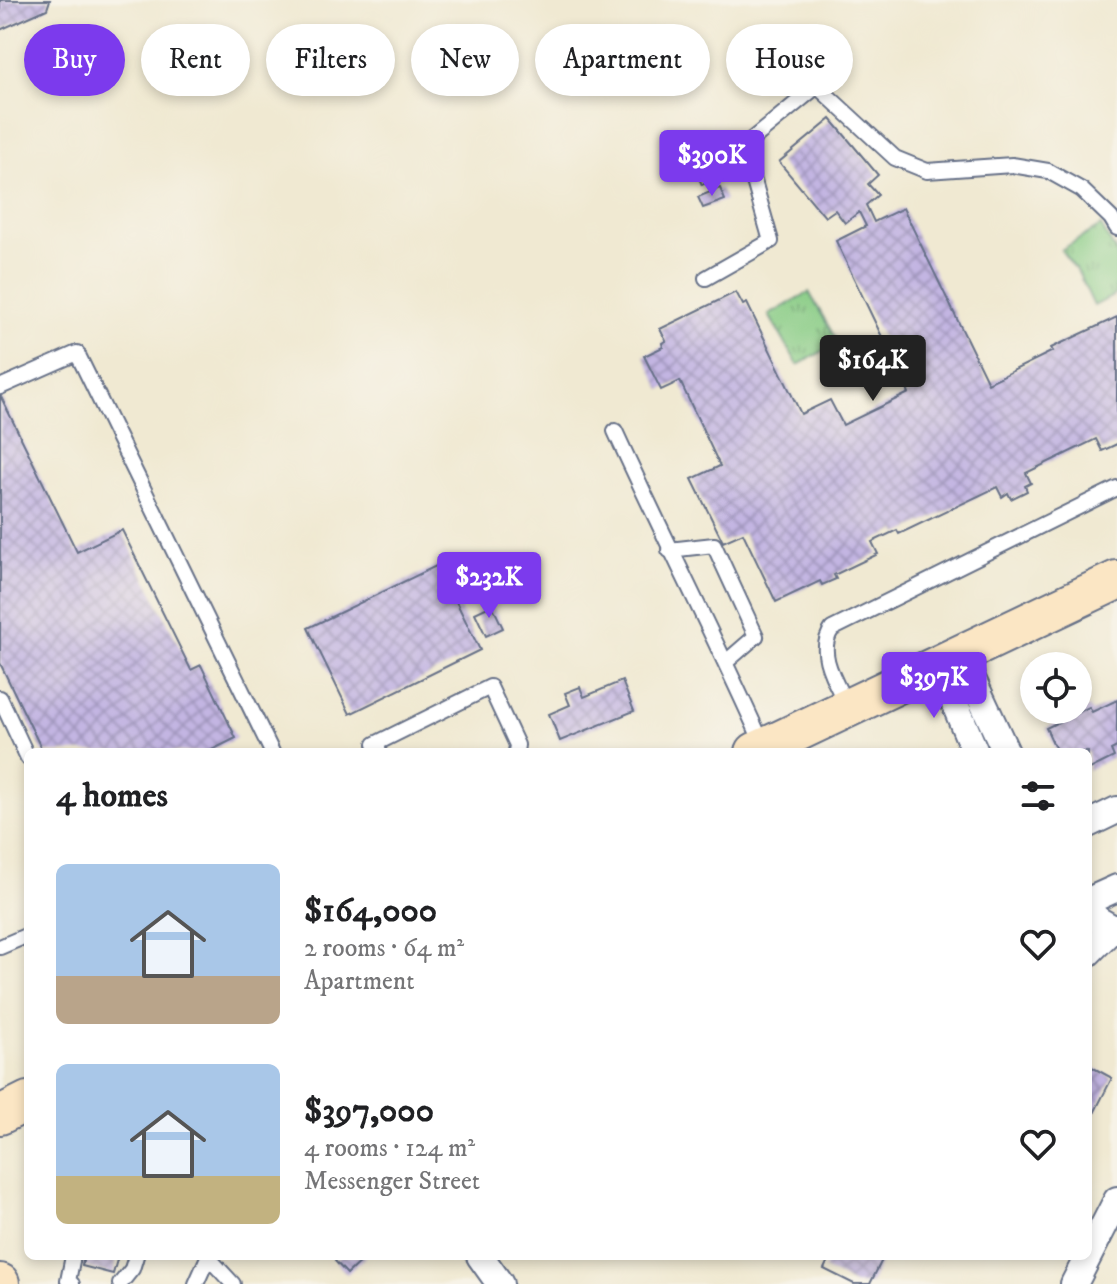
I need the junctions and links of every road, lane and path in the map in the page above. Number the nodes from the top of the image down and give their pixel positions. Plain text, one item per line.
1 (1117, 228) edge
2 (706, 278) dead end
3 (0, 387) edge
4 (615, 431) dead end
5 (1117, 488) edge
6 (669, 550) junction
7 (1117, 580) edge
8 (950, 661) junction
9 (726, 662) junction
10 (0, 698) edge
11 (848, 708) junction
12 (270, 748) edge
13 (377, 748) edge
14 (517, 748) edge
15 (758, 748) edge
16 (763, 748) edge
17 (974, 748) edge
18 (1004, 748) edge
19 (24, 749) edge
20 (1117, 810) edge
21 (1092, 822) edge
22 (1117, 888) edge
23 (1092, 899) edge
24 (1092, 913) edge
25 (1115, 930) edge
26 (24, 937) edge
27 (0, 947) edge
28 (1092, 950) edge
29 (24, 1103) edge
30 (0, 1115) edge
31 (1117, 1200) edge
32 (1092, 1249) edge
33 (72, 1260) edge
34 (135, 1260) edge
35 (207, 1260) edge
36 (211, 1260) edge
37 (483, 1260) edge
38 (1086, 1260) edge
39 (72, 1284) edge
40 (120, 1284) edge
41 (196, 1284) edge
42 (233, 1284) edge
43 (500, 1284) edge
44 (1074, 1284) edge

1 - 2 lane
3 - 12 lane
4 - 6 lane
5 - 11 lane
6 - 9 lane
6 - 9 lane
7 - 8 main road
8 - 11 main road
8 - 17 street
8 - 18 street
9 - 15 lane
10 - 19 lane
11 - 16 main road
13 - 14 lane
20 - 21 street
22 - 23 street
24 - 25 street
25 - 28 street
26 - 27 lane
29 - 30 main road
31 - 32 street
33 - 39 lane
34 - 40 lane
35 - 41 lane
36 - 42 lane
37 - 43 street
38 - 44 street

